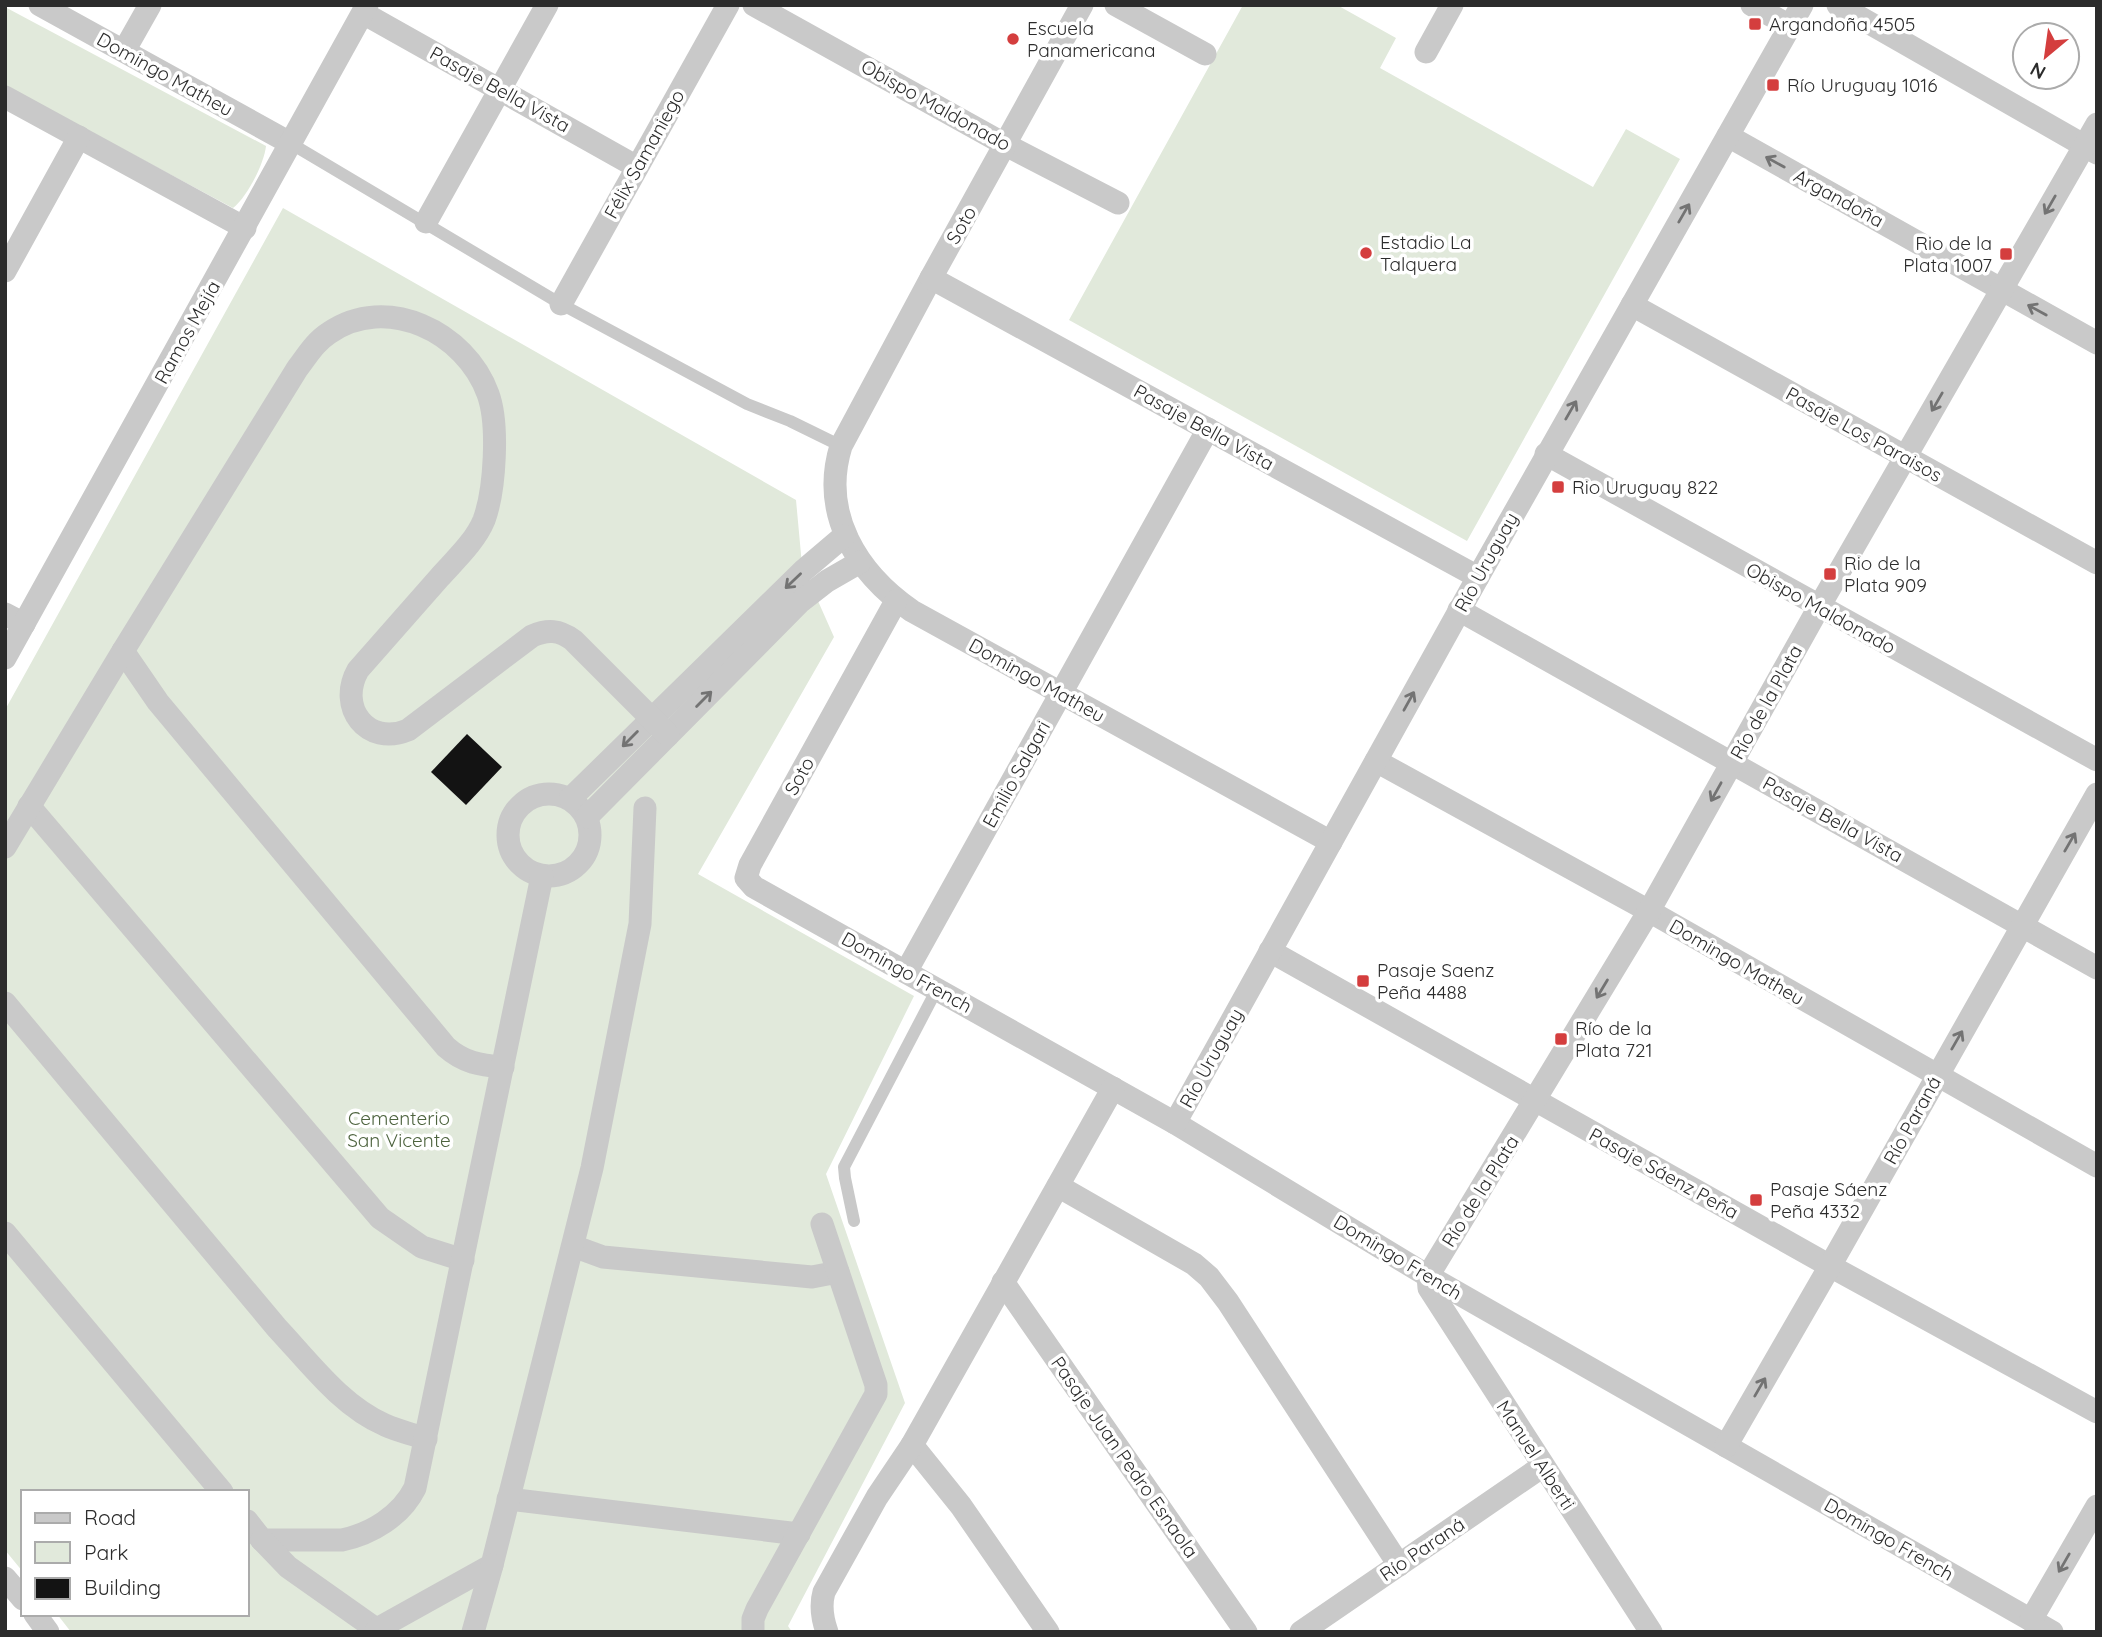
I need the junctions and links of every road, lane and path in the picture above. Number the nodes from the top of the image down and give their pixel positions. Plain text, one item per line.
1 (40, 5) edge
2 (150, 5) edge
3 (547, 5) edge
4 (728, 5) edge
5 (754, 5) edge
6 (1082, 5) edge
7 (1116, 5) edge
8 (1452, 5) edge
9 (1752, 5) edge
10 (1802, 5) edge
11 (1838, 5) edge
12 (365, 9) edge
13 (1790, 26) junction
14 (124, 51) junction
15 (1426, 52) dead end
16 (1205, 54) dead end
17 (499, 88) junction
18 (5, 97) edge
19 (2097, 124) edge
20 (1728, 136) junction
21 (79, 137) junction
22 (290, 143) junction
23 (1006, 145) junction
24 (2090, 149) edge
25 (637, 167) junction
26 (1118, 203) dead end
27 (426, 222) junction
28 (245, 228) junction
29 (5, 271) edge
30 (931, 278) junction
31 (2001, 289) junction
32 (561, 304) junction
33 (1632, 305) junction
34 (2097, 343) edge
35 (1208, 429) junction
36 (841, 446) junction
37 (1546, 454) junction
38 (1906, 457) junction
39 (844, 536) junction
40 (860, 562) junction
41 (2097, 563) edge
42 (1478, 577) junction
43 (896, 601) junction
44 (1819, 607) junction
45 (1459, 610) junction
46 (15, 619) edge
47 (123, 651) junction
48 (5, 658) edge
49 (1061, 693) junction
50 (651, 718) junction
51 (668, 735) junction
52 (2097, 760) edge
53 (1376, 761) junction
54 (1733, 762) junction
55 (2097, 794) edge
56 (570, 799) junction
57 (29, 806) junction
58 (645, 808) dead end
59 (587, 817) junction
60 (1331, 842) junction
61 (5, 847) edge
62 (542, 876) junction
63 (746, 878) joint
64 (1649, 911) junction
65 (2022, 926) junction
66 (1270, 951) junction
67 (2097, 968) edge
68 (906, 972) junction
69 (937, 989) junction
70 (5, 1003) edge
71 (503, 1066) junction
72 (1937, 1075) junction
73 (1113, 1087) junction
74 (1535, 1101) junction
75 (1175, 1123) junction
76 (2097, 1166) edge
77 (1058, 1186) junction
78 (854, 1221) dead end
79 (822, 1224) dead end
80 (5, 1233) edge
81 (573, 1246) junction
82 (463, 1260) junction
83 (1830, 1266) junction
84 (838, 1272) junction
85 (1428, 1276) junction
86 (1003, 1282) junction
87 (2097, 1412) edge
88 (426, 1439) junction
89 (912, 1445) junction
90 (1726, 1446) junction
91 (1543, 1466) junction
92 (220, 1490) edge
93 (508, 1499) junction
94 (2097, 1506) edge
95 (248, 1522) edge
96 (799, 1534) junction
97 (262, 1539) junction
98 (492, 1564) junction
99 (1399, 1565) junction
100 (5, 1578) edge
101 (21, 1597) edge
102 (36, 1616) edge
103 (2031, 1620) junction
104 (824, 1622) edge
105 (379, 1630) edge
106 (48, 1632) edge
107 (473, 1632) edge
108 (753, 1632) edge
109 (1048, 1632) edge
110 (1246, 1632) edge
111 (1301, 1632) edge
112 (1651, 1632) edge
113 (2052, 1632) edge

1 - 14 street, Domingo Matheu
2 - 14 street
3 - 17 street
4 - 25 street, Félix Samaniego
5 - 23 street, Obispo Maldonado
6 - 23 street, Soto
7 - 16 street
8 - 15 street
9 - 13 street
10 - 13 street, Río Uruguay
11 - 24 street
12 - 17 street, Pasaje Bella Vista
12 - 22 street, Ramos Mejía
13 - 20 street, Río Uruguay
14 - 22 street, Domingo Matheu
17 - 25 street, Pasaje Bella Vista
17 - 27 street
18 - 21 street
19 - 24 street, Río de la Plata
31 -> 20 street, Argandoña
33 -> 20 street, Río Uruguay
21 - 28 street
21 - 29 street
22 - 27 lane
22 - 28 street, Ramos Mejía
23 - 26 street, Obispo Maldonado
23 - 30 street, Soto
24 -> 31 street, Río de la Plata
25 - 32 street, Félix Samaniego
27 - 32 lane
28 - 46 street, Ramos Mejía
30 - 35 street, Pasaje Bella Vista
30 - 36 street, Soto
34 -> 31 street, Argandoña
31 -> 38 street, Río de la Plata
32 - 36 lane
37 -> 33 street, Río Uruguay
33 - 38 street, Pasaje Los Paraisos
35 - 42 street, Pasaje Bella Vista
35 - 49 street, Emilio Salgari
36 - 39 street, Domingo Matheu
37 - 42 street, Río Uruguay
37 - 44 street, Obispo Maldonado
38 - 41 street, Pasaje Los Paraisos
38 - 44 street, Río de la Plata
39 - 40 street, Domingo Matheu
39 -> 50 street
40 - 43 street, Domingo Matheu
51 -> 40 street
42 - 45 street, Río Uruguay
43 - 49 street, Domingo Matheu
43 - 63 street, Soto
44 - 52 street, Obispo Maldonado
44 - 54 street, Río de la Plata
53 -> 45 street, Río Uruguay
45 - 54 street, Pasaje Bella Vista
46 - 48 street, Ramos Mejía
47 - 50 street
47 - 57 street
47 - 71 street
49 - 60 street, Domingo Matheu
49 - 68 street, Emilio Salgari
50 - 51 street
50 -> 56 street
51 - 59 street
53 - 60 street, Río Uruguay
53 - 64 street, Domingo Matheu
54 -> 64 street, Río de la Plata
54 - 65 street, Pasaje Bella Vista
65 -> 55 street, Río Paraná
56 - 59 street
56 - 62 street
57 - 61 street
57 - 82 street
58 - 81 street
59 - 62 street
60 - 66 street, Río Uruguay
62 - 71 street
63 - 68 street, Domingo French
64 - 72 street, Domingo Matheu
64 -> 74 street, Río de la Plata
65 - 67 street, Pasaje Bella Vista
72 -> 65 street, Río Paraná
66 - 74 street, Pasaje Sáenz Peña
66 - 75 street, Río Uruguay
68 - 69 street, Domingo French
69 - 73 street, Domingo French
69 - 78 lane
70 - 88 street
71 - 82 street
72 - 76 street, Domingo Matheu
72 - 83 street, Río Paraná
73 - 75 street, Domingo French
73 - 77 street
74 - 83 street, Pasaje Sáenz Peña
74 - 85 street, Río de la Plata
75 - 85 street, Domingo French
77 - 86 street
77 - 99 street
79 - 84 street
80 - 92 street
81 - 84 street
81 - 93 street
82 - 88 street
83 - 87 street, Pasaje Sáenz Peña
90 -> 83 street, Río Paraná
84 - 96 street
85 - 90 street, Domingo French
85 - 91 street, Manuel Alberti
86 - 89 street
86 - 110 street, Pasaje Juan Pedro Esnaola
88 - 97 street
89 - 104 street
89 - 109 street
90 - 103 street, Domingo French
91 - 99 street, Río Paraná
91 - 112 street, Manuel Alberti
93 - 96 street
93 - 98 street
94 -> 103 street
95 - 97 street
96 - 108 street
97 - 105 street
98 - 105 street
98 - 107 street
99 - 111 street, Río Paraná
100 - 101 street
102 - 106 street
103 - 113 street, Domingo French

